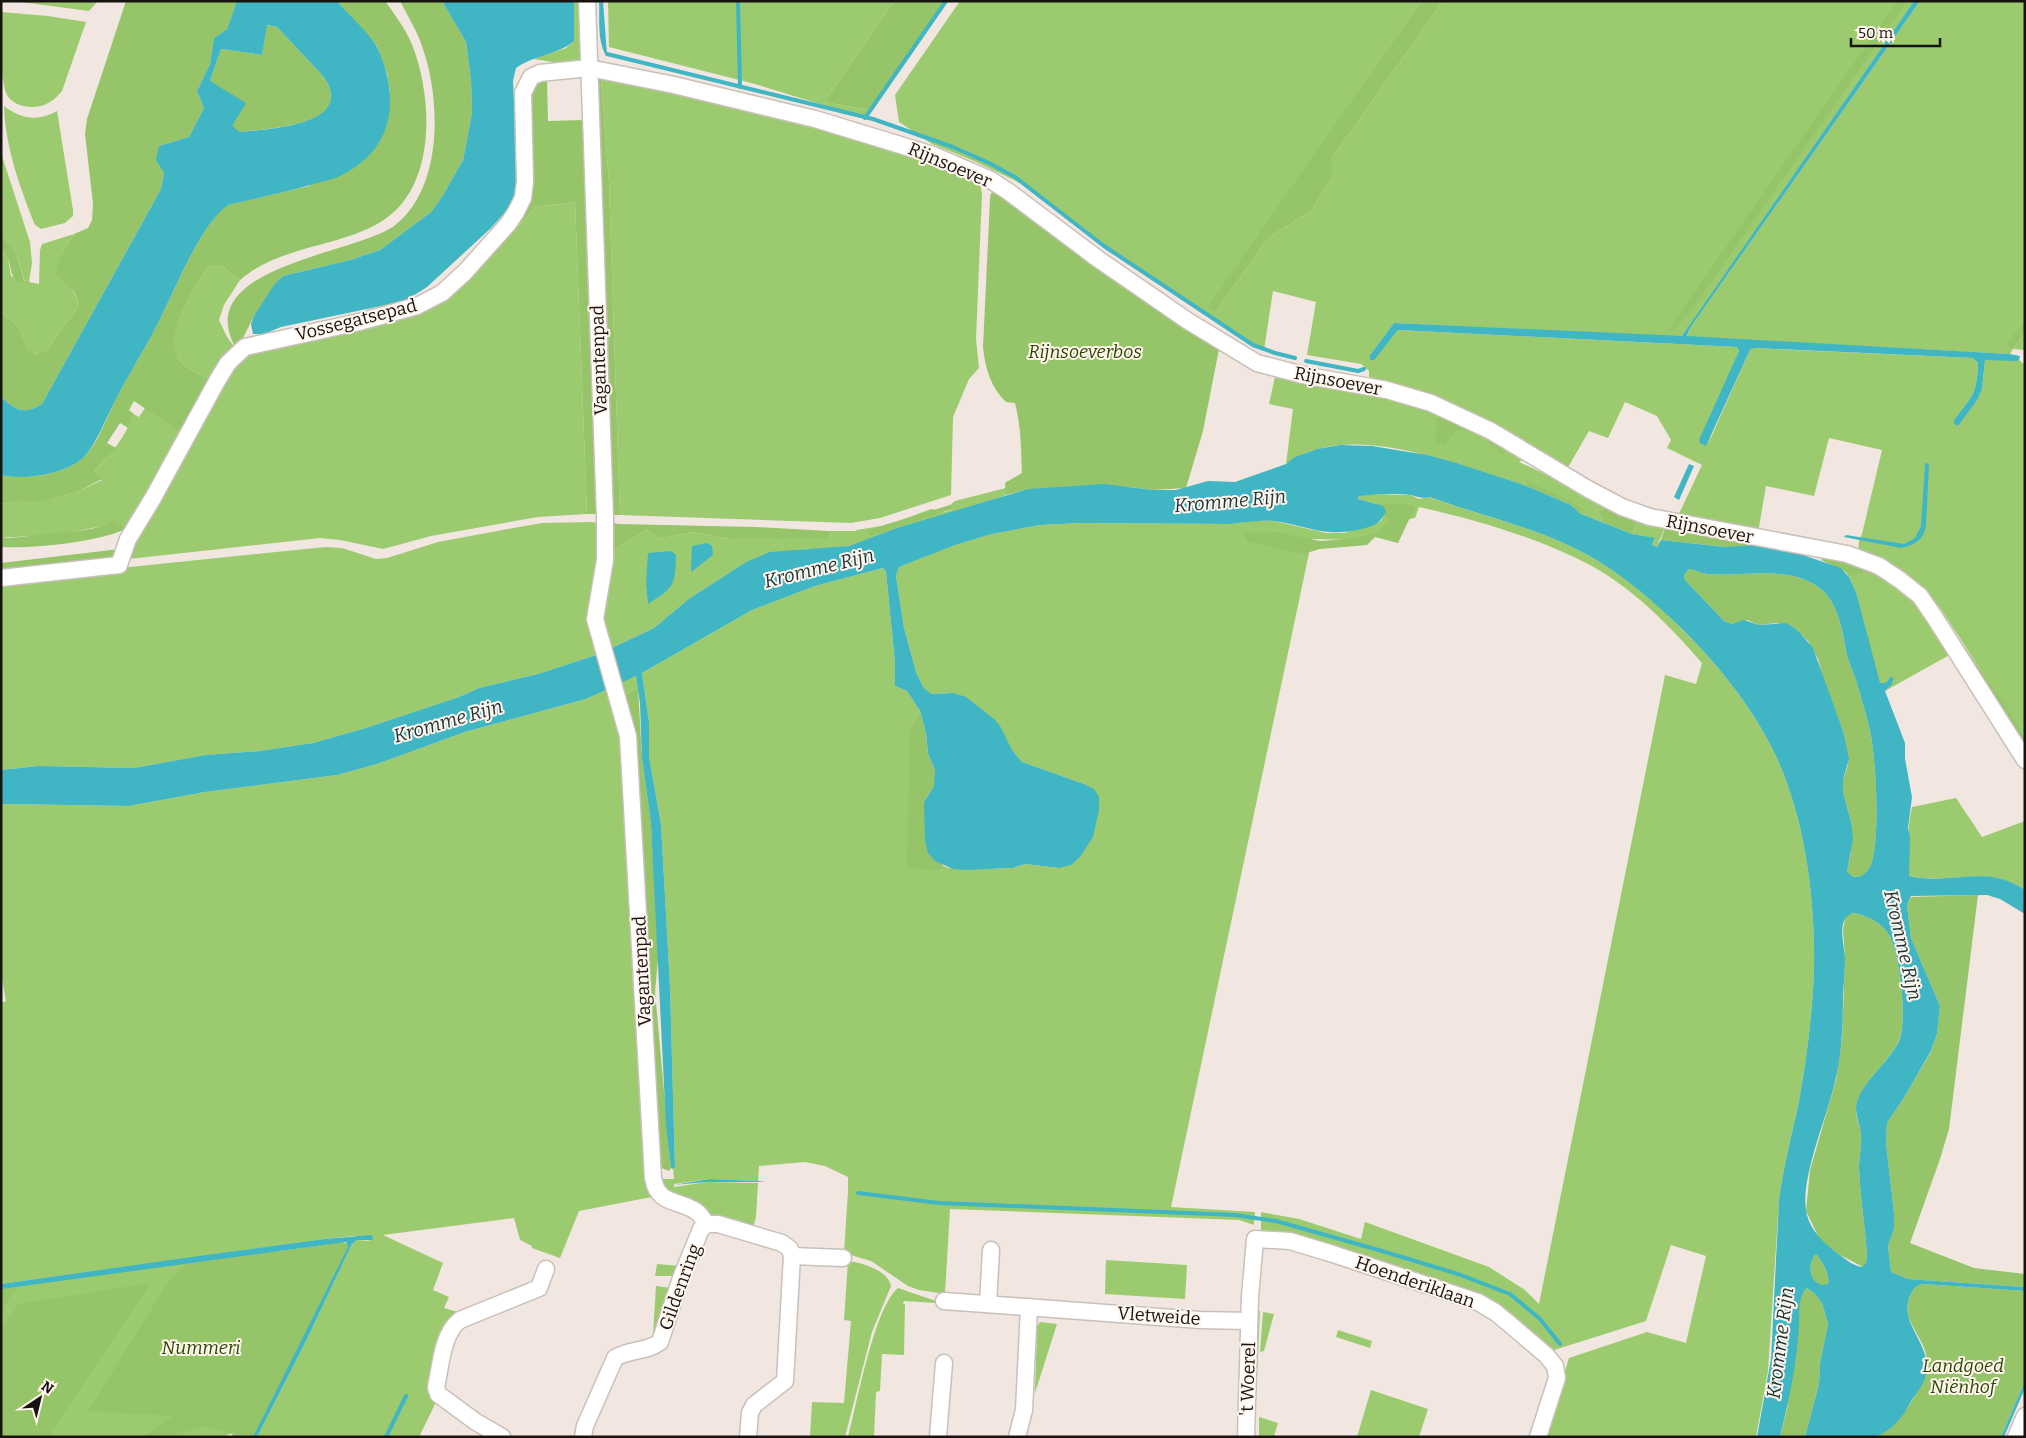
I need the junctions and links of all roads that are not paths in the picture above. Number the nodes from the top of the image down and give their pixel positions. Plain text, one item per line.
1 (587, 1) edge
2 (589, 68) junction
3 (1, 578) edge
4 (2025, 760) edge
5 (707, 1224) junction
6 (990, 1250) dead end
7 (792, 1256) junction
8 (844, 1258) dead end
9 (546, 1269) dead end
10 (944, 1301) dead end
11 (988, 1304) junction
12 (1029, 1307) junction
13 (1249, 1321) junction
14 (944, 1363) dead end
15 (2025, 1416) edge
16 (502, 1437) edge
17 (583, 1437) edge
18 (748, 1437) edge
19 (938, 1437) edge
20 (1017, 1437) edge
21 (1246, 1437) edge
22 (1538, 1437) edge
23 (2016, 1437) edge

1 - 2 street, Vagantenpad
2 - 3 street, Vossegatsepad
2 - 4 street, Rijnsoever
2 - 5 street, Vagantenpad
5 - 7 street, Gildenring
5 - 17 street, Gildenring
6 - 11 street
7 - 8 street
7 - 18 street
9 - 16 street
10 - 11 street, Vletweide
11 - 12 street, Vletweide
12 - 13 street, Vletweide
12 - 20 street
13 - 21 street, 't Woerel
13 - 22 street, Hoenderiklaan
14 - 19 street
15 - 23 street

